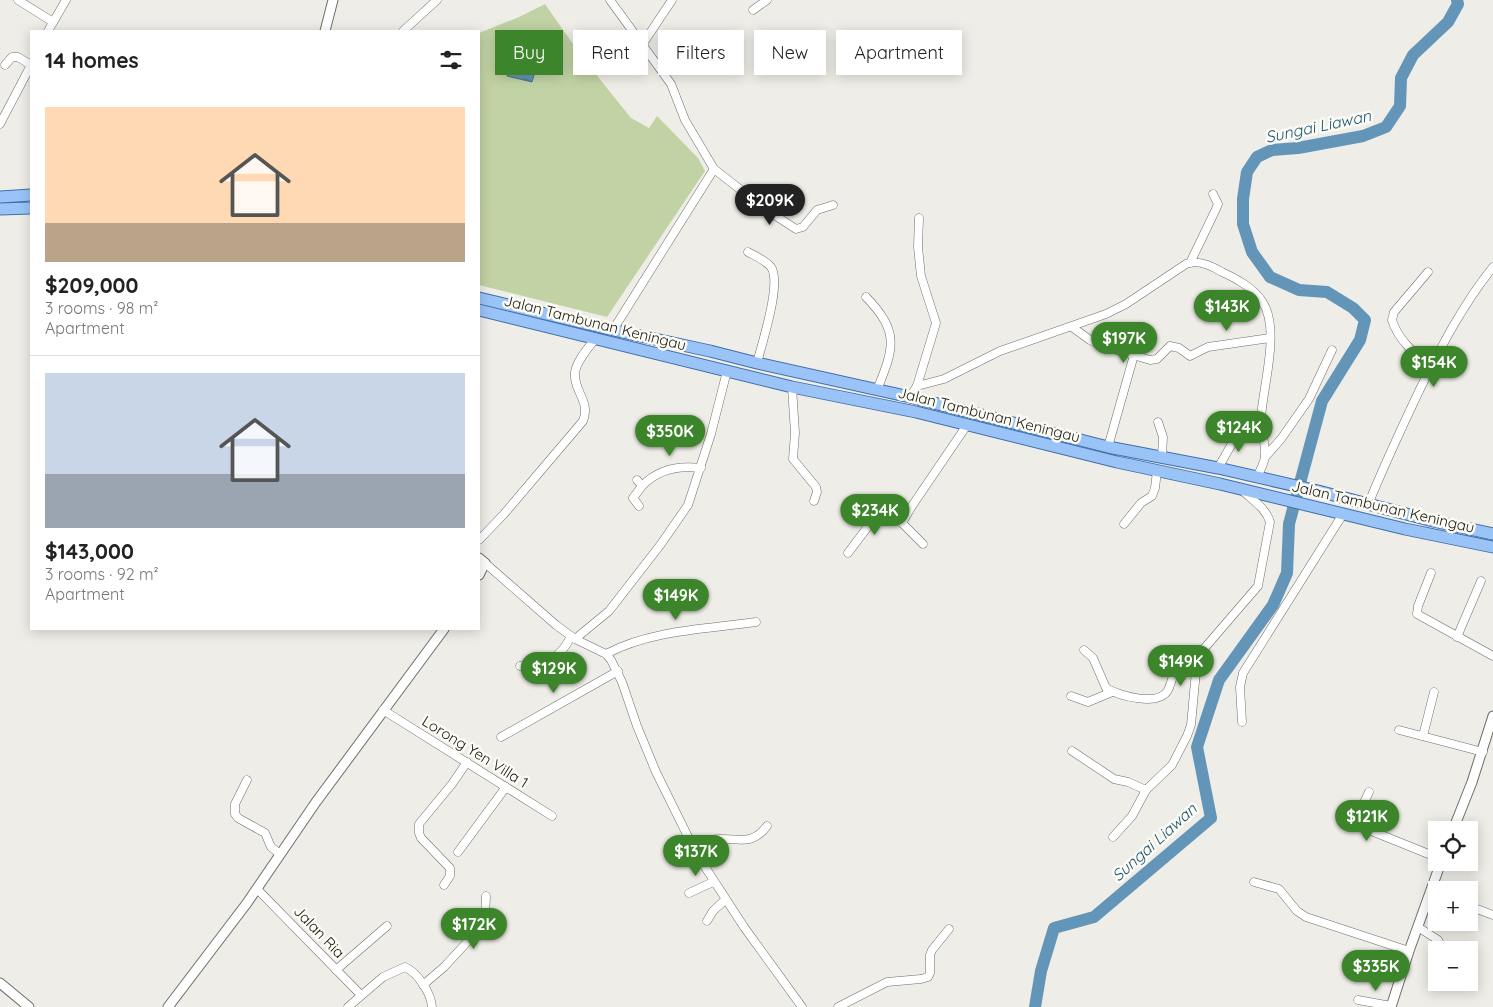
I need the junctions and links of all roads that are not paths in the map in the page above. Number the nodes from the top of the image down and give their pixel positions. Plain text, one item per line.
1 (18, 0) edge
2 (66, 0) edge
3 (333, 0) edge
4 (437, 0) edge
5 (610, 0) edge
6 (672, 0) edge
7 (767, 0) edge
8 (754, 10) dead end
9 (53, 22) junction
10 (49, 30) edge
11 (325, 30) edge
12 (404, 30) edge
13 (631, 30) edge
14 (648, 36) edge
15 (648, 53) edge
16 (30, 64) edge
17 (5, 65) dead end
18 (30, 67) edge
19 (3, 113) edge
20 (0, 124) edge
21 (714, 169) junction
22 (1213, 194) dead end
23 (30, 195) edge
24 (0, 197) edge
25 (833, 204) dead end
26 (30, 208) edge
27 (0, 209) edge
28 (919, 218) dead end
29 (748, 252) dead end
30 (1190, 262) junction
31 (1493, 268) edge
32 (1428, 272) dead end
33 (866, 297) dead end
34 (480, 298) edge
35 (480, 310) edge
36 (1072, 326) junction
37 (613, 330) junction
38 (596, 338) junction
39 (1270, 338) junction
40 (1332, 350) dead end
41 (1134, 355) junction
42 (757, 363) junction
43 (1431, 367) junction
44 (727, 371) junction
45 (917, 386) junction
46 (792, 387) junction
47 (877, 390) junction
48 (910, 397) junction
49 (1158, 422) dead end
50 (967, 425) junction
51 (1241, 428) dead end
52 (1108, 447) junction
53 (1265, 457) junction
54 (1165, 458) junction
55 (701, 468) junction
56 (1218, 468) junction
57 (1157, 470) junction
58 (1257, 477) junction
59 (1225, 485) junction
60 (1240, 489) junction
61 (814, 501) dead end
62 (1368, 505) junction
63 (640, 506) dead end
64 (1343, 514) junction
65 (902, 523) junction
66 (1124, 524) dead end
67 (1493, 534) edge
68 (480, 539) edge
69 (923, 544) dead end
70 (1493, 548) edge
71 (848, 553) dead end
72 (482, 560) edge
73 (1431, 573) dead end
74 (1481, 581) dead end
75 (756, 622) dead end
76 (443, 630) edge
77 (573, 637) junction
78 (1457, 637) junction
79 (1203, 649) junction
80 (1084, 650) dead end
81 (606, 654) junction
82 (1493, 656) edge
83 (520, 666) dead end
84 (618, 671) junction
85 (1112, 692) junction
86 (1434, 692) dead end
87 (1071, 696) dead end
88 (384, 710) junction
89 (1493, 719) edge
90 (1242, 722) dead end
91 (1399, 730) dead end
92 (1423, 736) junction
93 (501, 737) dead end
94 (1072, 751) dead end
95 (1482, 752) junction
96 (467, 762) junction
97 (247, 780) dead end
98 (506, 787) junction
99 (1146, 790) junction
100 (1369, 792) dead end
101 (552, 816) dead end
102 (1457, 821) edge
103 (767, 826) dead end
104 (1113, 837) dead end
105 (691, 844) junction
106 (458, 852) dead end
107 (280, 854) junction
108 (1428, 854) edge
109 (713, 882) junction
110 (1254, 882) dead end
111 (444, 885) dead end
112 (257, 889) junction
113 (689, 893) dead end
114 (486, 896) dead end
115 (726, 900) junction
116 (1428, 904) edge
117 (1478, 909) edge
118 (1493, 915) edge
119 (707, 921) dead end
120 (387, 926) dead end
121 (1418, 927) junction
122 (949, 929) dead end
123 (1438, 941) edge
124 (1409, 951) junction
125 (336, 970) junction
126 (0, 983) edge
127 (423, 985) junction
128 (360, 995) junction
129 (1358, 1000) dead end
130 (1391, 1006) edge
131 (29, 1007) edge
132 (168, 1007) edge
133 (348, 1007) edge
134 (432, 1007) edge
135 (802, 1007) edge
136 (838, 1007) edge

1 - 9 street
2 - 9 street
3 - 11 street
4 - 12 street
5 - 13 street
6 - 14 street
7 - 8 street
9 - 10 street
15 - 21 street
16 - 17 street
18 - 19 street
19 - 20 street
21 - 25 street
21 - 37 street
22 - 30 street
23 - 24 main road
26 - 27 main road
28 - 45 street
29 - 42 street
30 - 36 street
30 - 39 street
31 - 43 street
32 - 43 street
33 - 47 street
34 - 37 main road, Jalan Tambunan Keningau
35 - 38 main road, Jalan Tambunan Keningau
36 - 41 street
36 - 45 street
37 - 42 main road, Jalan Tambunan Keningau
38 - 44 main road, Jalan Tambunan Keningau
38 - 68 street
39 - 41 street
39 - 53 street
40 - 53 street
41 - 52 street
42 - 47 main road, Jalan Tambunan Keningau
43 - 62 street
44 - 46 main road, Jalan Tambunan Keningau
44 - 55 street
45 - 48 street
46 - 50 main road, Jalan Tambunan Keningau
46 - 61 street
47 - 48 main road, Jalan Tambunan Keningau
48 - 52 main road, Jalan Tambunan Keningau
49 - 54 street
50 - 57 main road, Jalan Tambunan Keningau
50 - 65 street
51 - 56 street
52 - 54 main road, Jalan Tambunan Keningau
53 - 58 street
54 - 56 main road, Jalan Tambunan Keningau
54 - 59 main road
55 - 63 street
55 - 77 street
56 - 58 main road, Jalan Tambunan Keningau
57 - 59 main road, Jalan Tambunan Keningau
57 - 66 street
58 - 62 main road, Jalan Tambunan Keningau
59 - 60 main road, Jalan Tambunan Keningau
60 - 64 main road, Jalan Tambunan Keningau
60 - 79 street
62 - 67 main road, Jalan Tambunan Keningau
64 - 70 main road, Jalan Tambunan Keningau
64 - 90 street
65 - 69 street
65 - 71 street
72 - 77 street
73 - 78 street
74 - 78 street
75 - 81 street
76 - 88 street
77 - 81 street
77 - 83 street
78 - 82 street
79 - 85 street
79 - 99 street
80 - 85 street
81 - 84 street
84 - 93 street
84 - 105 street
85 - 87 street
86 - 92 street
88 - 96 street, Lorong Yen Villa 1
88 - 107 street
89 - 95 street
91 - 92 street
92 - 95 street
94 - 99 street
95 - 102 street
96 - 98 street, Lorong Yen Villa 1
96 - 111 street
97 - 107 street
98 - 101 street, Lorong Yen Villa 1
98 - 106 street
99 - 104 street
100 - 108 street
103 - 105 street
105 - 109 street
107 - 112 street
109 - 113 street
109 - 115 street
110 - 124 street
112 - 125 street, Jalan Ria
112 - 132 street
114 - 127 street
115 - 119 street
115 - 135 street
116 - 121 street
117 - 118 street
120 - 125 street
121 - 123 street
121 - 124 street
122 - 136 street
124 - 130 street
125 - 128 street, Jalan Ria
126 - 131 street
127 - 128 street
127 - 134 street
128 - 133 street
129 - 130 street

